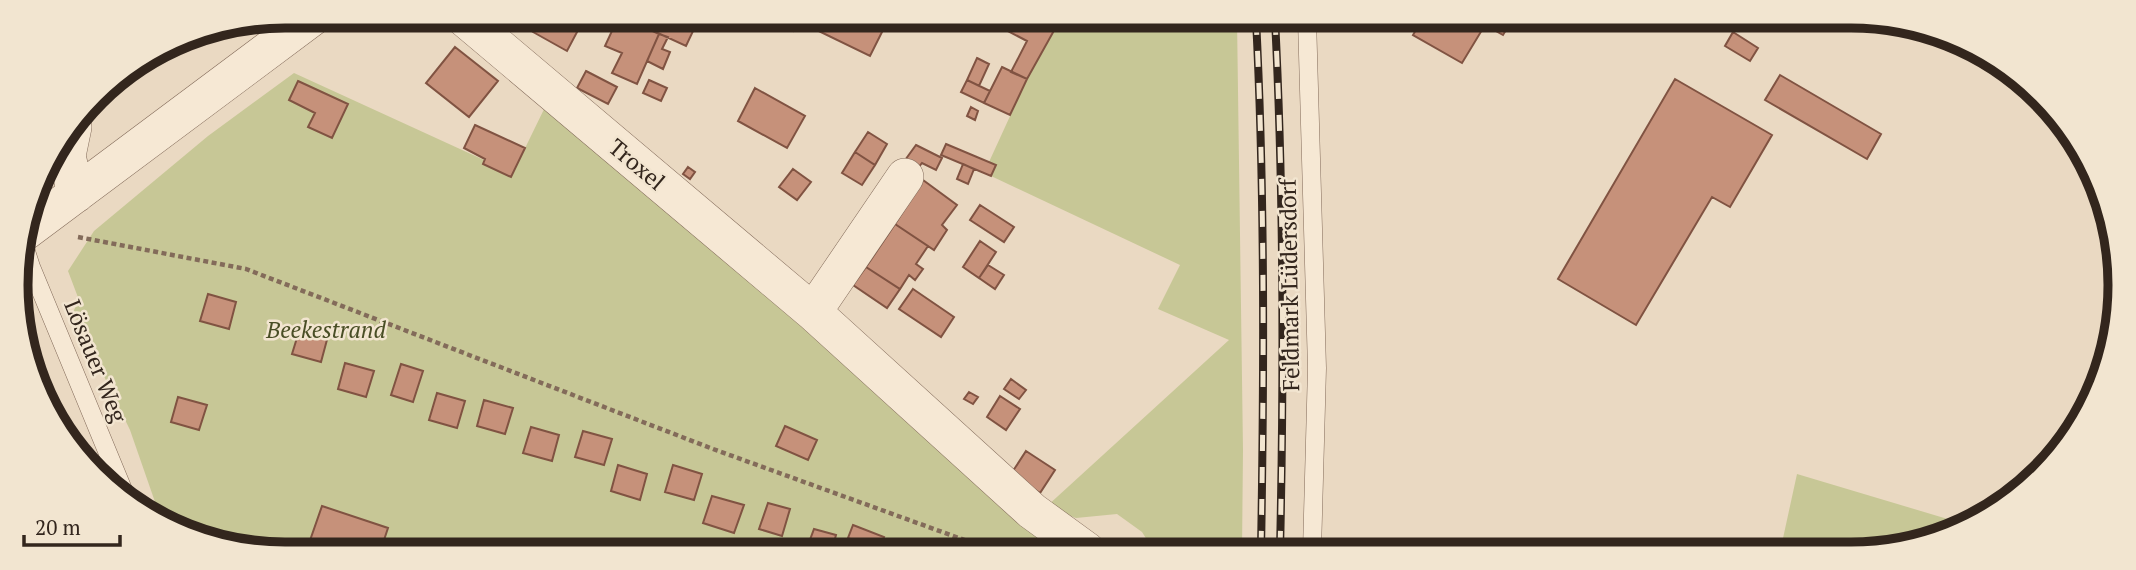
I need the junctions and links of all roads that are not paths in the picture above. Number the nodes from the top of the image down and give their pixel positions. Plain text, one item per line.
1 (298, 28) edge
2 (476, 28) edge
3 (1307, 28) edge
4 (70, 144) edge
5 (905, 177) dead end
6 (76, 194) junction
7 (36, 224) edge
8 (30, 258) edge
9 (813, 312) junction
10 (121, 482) edge
11 (1075, 542) edge
12 (1312, 542) edge

1 - 6 street
2 - 9 street, Troxel
3 - 12 lane, Feldmark Lüdersdorf
4 - 6 street
5 - 9 street
6 - 7 street
8 - 10 lane, Lösauer Weg
9 - 11 street, Troxel

